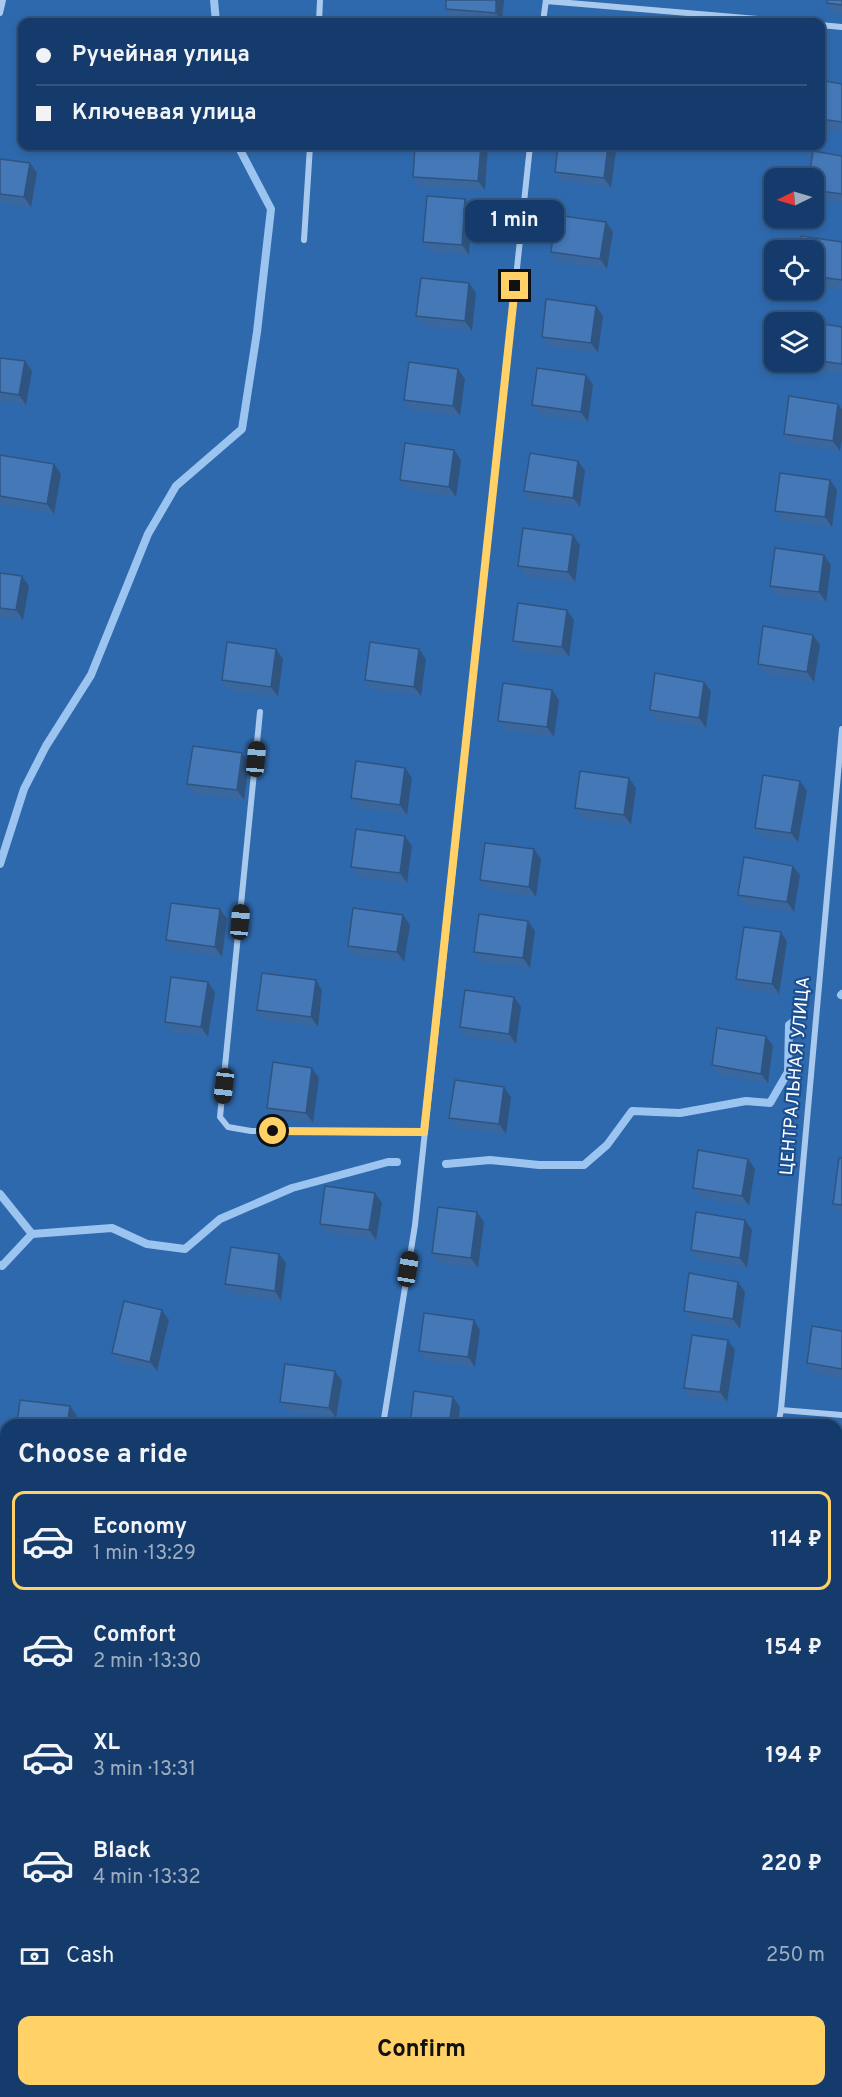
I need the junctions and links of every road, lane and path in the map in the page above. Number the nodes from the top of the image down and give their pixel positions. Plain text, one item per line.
1 (3, 0) edge
2 (320, 0) edge
3 (546, 0) edge
4 (0, 13) edge
5 (319, 18) edge
6 (544, 18) edge
7 (747, 18) edge
8 (825, 25) edge
9 (842, 27) edge
10 (310, 150) edge
11 (530, 150) edge
12 (304, 240) dead end
13 (261, 712) dead end
14 (842, 729) edge
15 (424, 1132) junction
16 (781, 1410) junction
17 (842, 1415) edge
18 (384, 1419) edge
19 (779, 1419) edge

1 - 4 street
2 - 5 street
3 - 6 street
3 - 7 street
8 - 9 street
10 - 12 street
11 - 15 street
13 - 15 street
14 - 16 street, ЦЕНТРАЛЬНАЯ УЛИЦА
15 - 18 street
16 - 17 street
16 - 19 street, ЦЕНТРАЛЬНАЯ УЛИЦА

